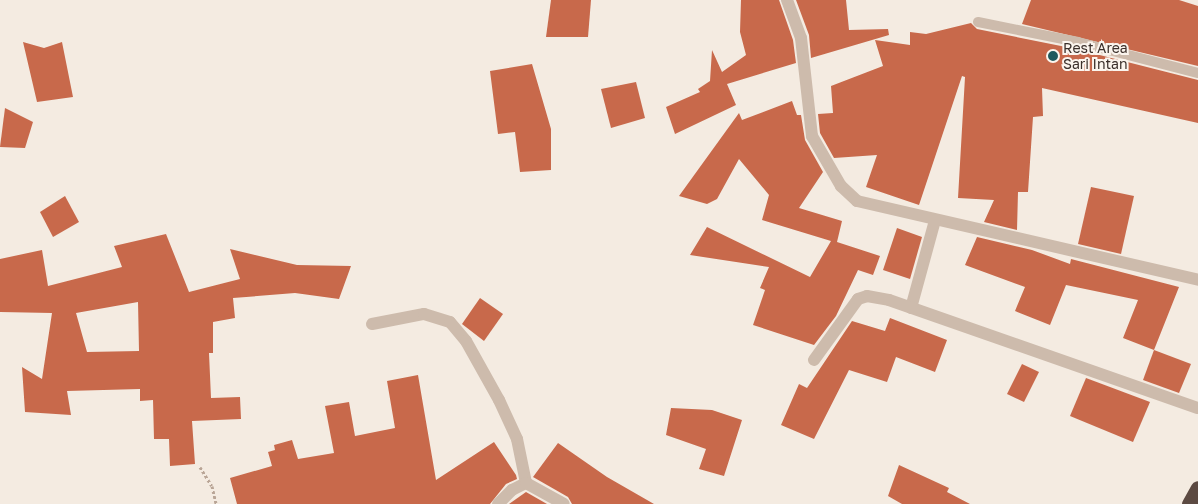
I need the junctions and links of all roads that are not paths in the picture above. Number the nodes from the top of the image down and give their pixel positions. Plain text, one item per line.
1 (787, 0) edge
2 (978, 22) dead end
3 (1198, 74) edge
4 (936, 220) junction
5 (1198, 280) edge
6 (911, 308) junction
7 (372, 324) dead end
8 (814, 360) dead end
9 (1198, 408) edge
10 (526, 483) junction
11 (1198, 488) edge
12 (498, 504) edge
13 (564, 504) edge
14 (1189, 504) edge

1 - 4 street
2 - 3 lane
4 - 5 street
4 - 6 street
6 - 8 street
6 - 9 street
7 - 10 street
10 - 12 street
10 - 13 street
11 - 14 highway

